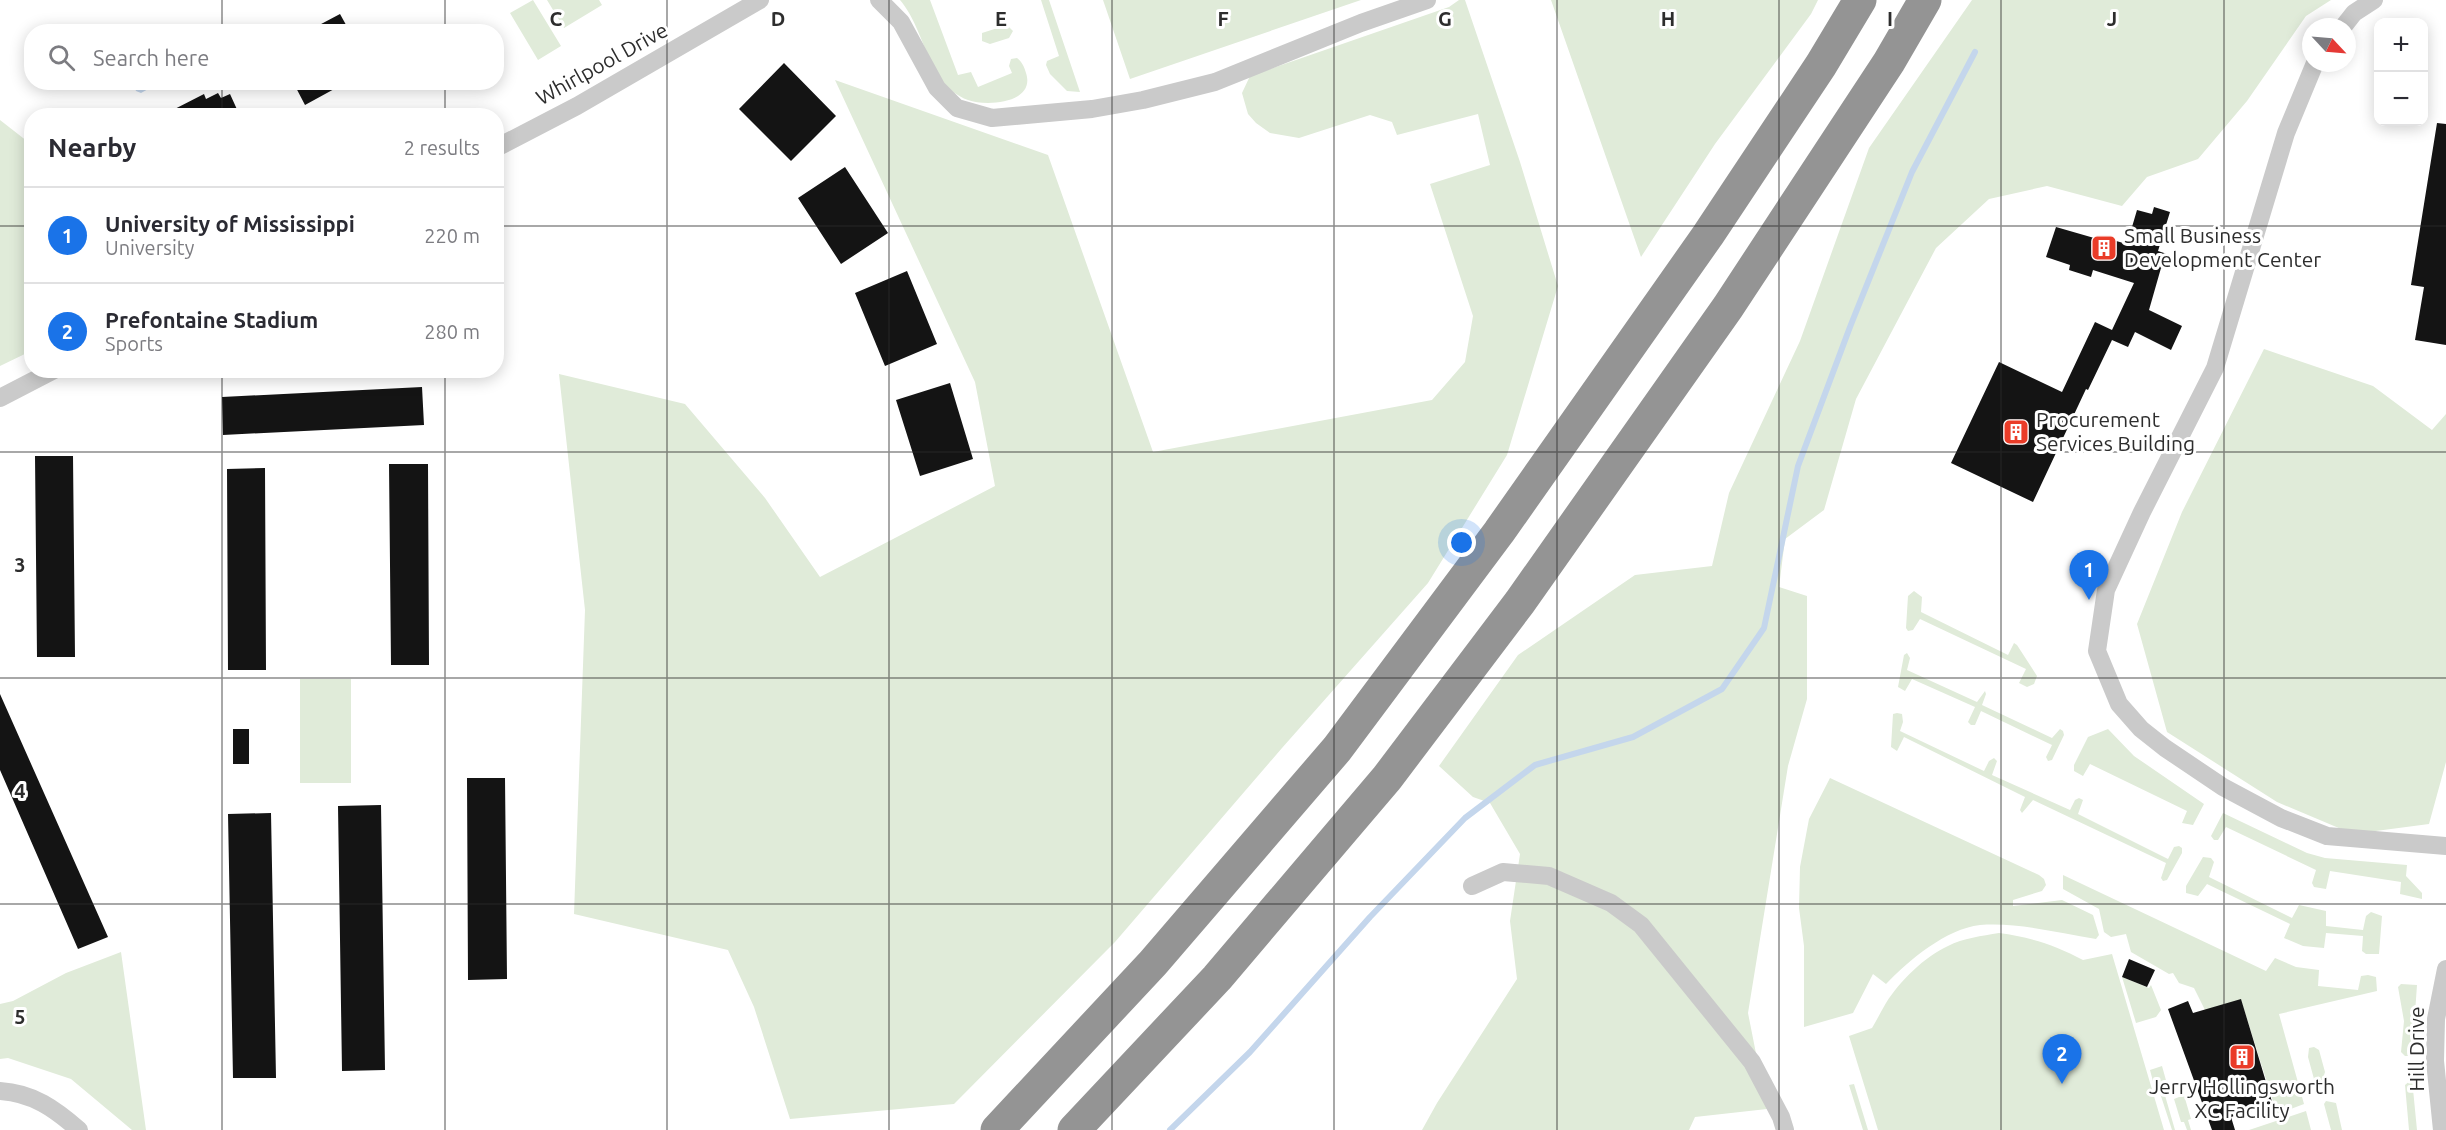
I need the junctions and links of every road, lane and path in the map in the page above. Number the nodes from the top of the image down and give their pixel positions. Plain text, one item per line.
1 (760, 0) edge
2 (879, 0) edge
3 (1427, 0) edge
4 (1860, 0) edge
5 (1925, 0) edge
6 (1933, 0) edge
7 (2374, 0) edge
8 (2350, 18) edge
9 (1889, 62) junction
10 (2311, 72) edge
11 (504, 144) edge
12 (39, 378) edge
13 (0, 398) edge
14 (2446, 846) edge
15 (1472, 886) dead end
16 (2446, 969) edge
17 (0, 1090) edge
18 (79, 1130) edge
19 (997, 1130) edge
20 (1074, 1130) edge
21 (1785, 1130) edge
22 (2442, 1130) edge

1 - 11 street, Whirlpool Drive
2 - 3 street
4 - 19 highway
5 - 9 highway
6 - 9 highway
7 - 8 street
9 - 20 highway
10 - 14 street
12 - 13 street
15 - 21 street
16 - 22 street, Hill Drive
17 - 18 street

